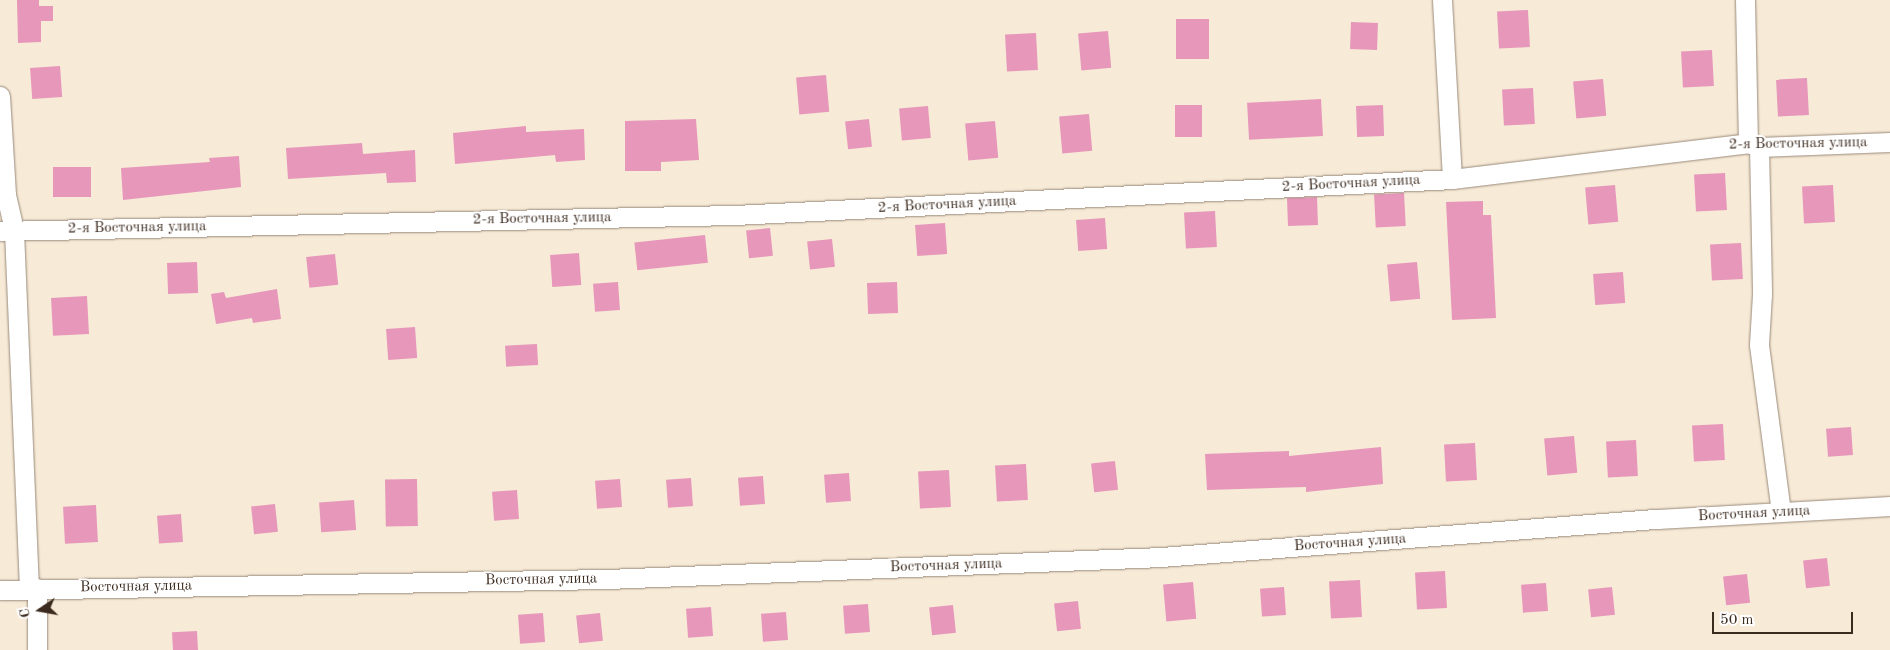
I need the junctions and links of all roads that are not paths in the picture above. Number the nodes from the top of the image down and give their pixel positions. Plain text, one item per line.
1 (1442, 0) edge
2 (1746, 0) edge
3 (0, 96) edge
4 (1890, 142) edge
5 (1753, 145) junction
6 (1452, 179) junction
7 (7, 231) edge
8 (1890, 506) edge
9 (1781, 512) junction
10 (33, 588) junction
11 (0, 590) edge
12 (37, 650) edge

1 - 6 street
2 - 5 street
3 - 7 street
4 - 5 street, 2-я Восточная улица
5 - 6 street, 2-я Восточная улица
5 - 9 street
6 - 7 street, 2-я Восточная улица
7 - 10 street
8 - 9 street, Восточная улица
9 - 10 street, Восточная улица
10 - 11 street, Восточная улица
10 - 12 street

